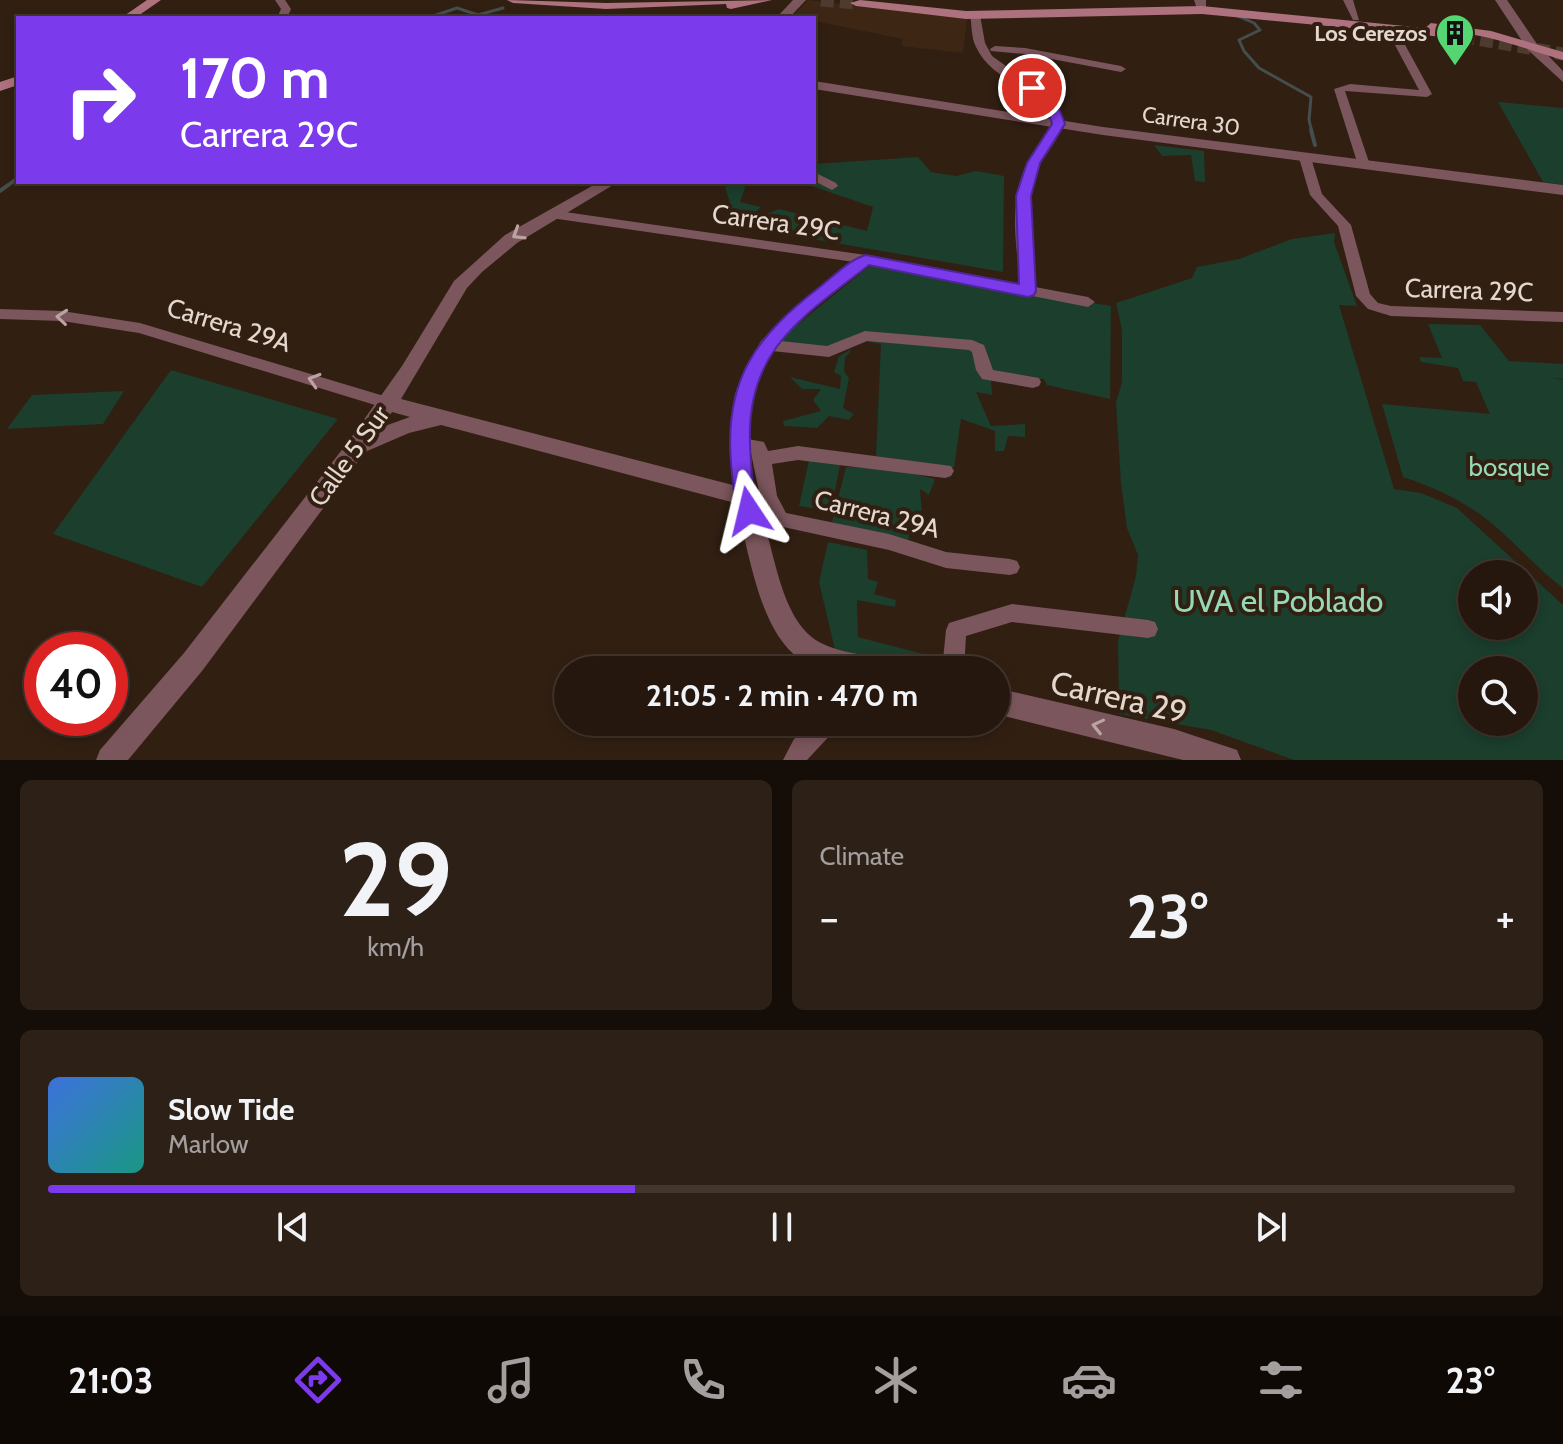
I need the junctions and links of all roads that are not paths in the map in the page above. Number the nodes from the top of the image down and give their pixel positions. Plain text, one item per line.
1 (155, 0) edge
2 (169, 0) edge
3 (513, 0) edge
4 (620, 0) edge
5 (744, 0) edge
6 (766, 0) edge
7 (787, 0) edge
8 (800, 0) edge
9 (1348, 0) edge
10 (1501, 0) edge
11 (1513, 0) edge
12 (858, 2) edge
13 (567, 5) junction
14 (1201, 5) edge
15 (991, 15) junction
16 (1281, 15) junction
17 (130, 16) edge
18 (146, 16) edge
19 (772, 16) edge
20 (784, 16) edge
21 (1356, 18) junction
22 (976, 21) junction
23 (1393, 32) junction
24 (1443, 33) tunnel mouth
25 (981, 46) junction
26 (1532, 47) junction
27 (995, 49) junction
28 (1547, 50) junction
29 (1563, 56) edge
30 (1563, 68) edge
31 (1121, 69) dead end
32 (1563, 78) edge
33 (1022, 83) junction
34 (816, 85) edge
35 (1058, 124) junction
36 (1305, 158) junction
37 (1364, 165) junction
38 (816, 177) edge
39 (606, 184) edge
40 (832, 186) dead end
41 (1563, 190) edge
42 (551, 214) junction
43 (866, 259) junction
44 (1028, 291) junction
45 (1088, 302) dead end
46 (0, 314) edge
47 (1563, 317) edge
48 (766, 345) junction
49 (409, 371) junction
50 (1033, 382) dead end
51 (388, 403) junction
52 (437, 418) junction
53 (740, 444) junction
54 (356, 448) junction
55 (764, 459) junction
56 (945, 471) dead end
57 (744, 496) junction
58 (1010, 567) dead end
59 (1148, 629) dead end
60 (819, 656) edge
61 (954, 656) edge
62 (1010, 704) edge
63 (815, 736) edge
64 (110, 760) edge
65 (794, 760) edge
66 (1227, 760) edge

1 - 17 main road
2 - 18 main road
3 - 13 main road
4 - 13 main road
5 - 13 main road
6 - 13 main road
7 - 19 street
8 - 20 street
9 - 21 street
10 - 26 street
11 - 28 street
12 - 15 main road
12 - 22 main road
14 - 15 main road
14 - 16 main road
15 - 22 main road
16 - 21 main road
16 - 23 main road
16 - 24 main road
21 - 26 main road
22 - 25 street
23 - 26 main road
23 - 37 street
25 - 27 street
25 - 33 street
26 - 28 main road
26 - 32 street
27 - 31 street
27 - 33 street
28 - 29 main road
28 - 30 street
33 - 35 street
34 - 35 street, Carrera 30
35 - 36 street, Carrera 30
35 - 44 street
36 - 37 street, Carrera 30
36 - 47 street, Carrera 29C
37 - 41 street, Carrera 30
38 - 40 street
39 - 42 street, Calle 5 Sur
42 - 43 street, Carrera 29C
42 -> 49 street, Calle 5 Sur
43 - 44 street, Carrera 29C
43 - 48 street
44 - 45 street, Carrera 29C
51 -> 46 street, Carrera 29A
48 - 50 street
48 - 53 street
49 - 51 street, Calle 5 Sur
49 - 52 street
51 - 52 street, Carrera 29A
51 - 54 street, Calle 5 Sur
52 - 54 street
52 - 57 street, Carrera 29A
53 - 55 street
53 - 57 street
54 - 64 street, Calle 5 Sur
55 - 56 street
55 - 58 street, Carrera 29A
57 - 60 street
59 - 61 street
66 -> 62 street, Carrera 29
63 - 65 street

